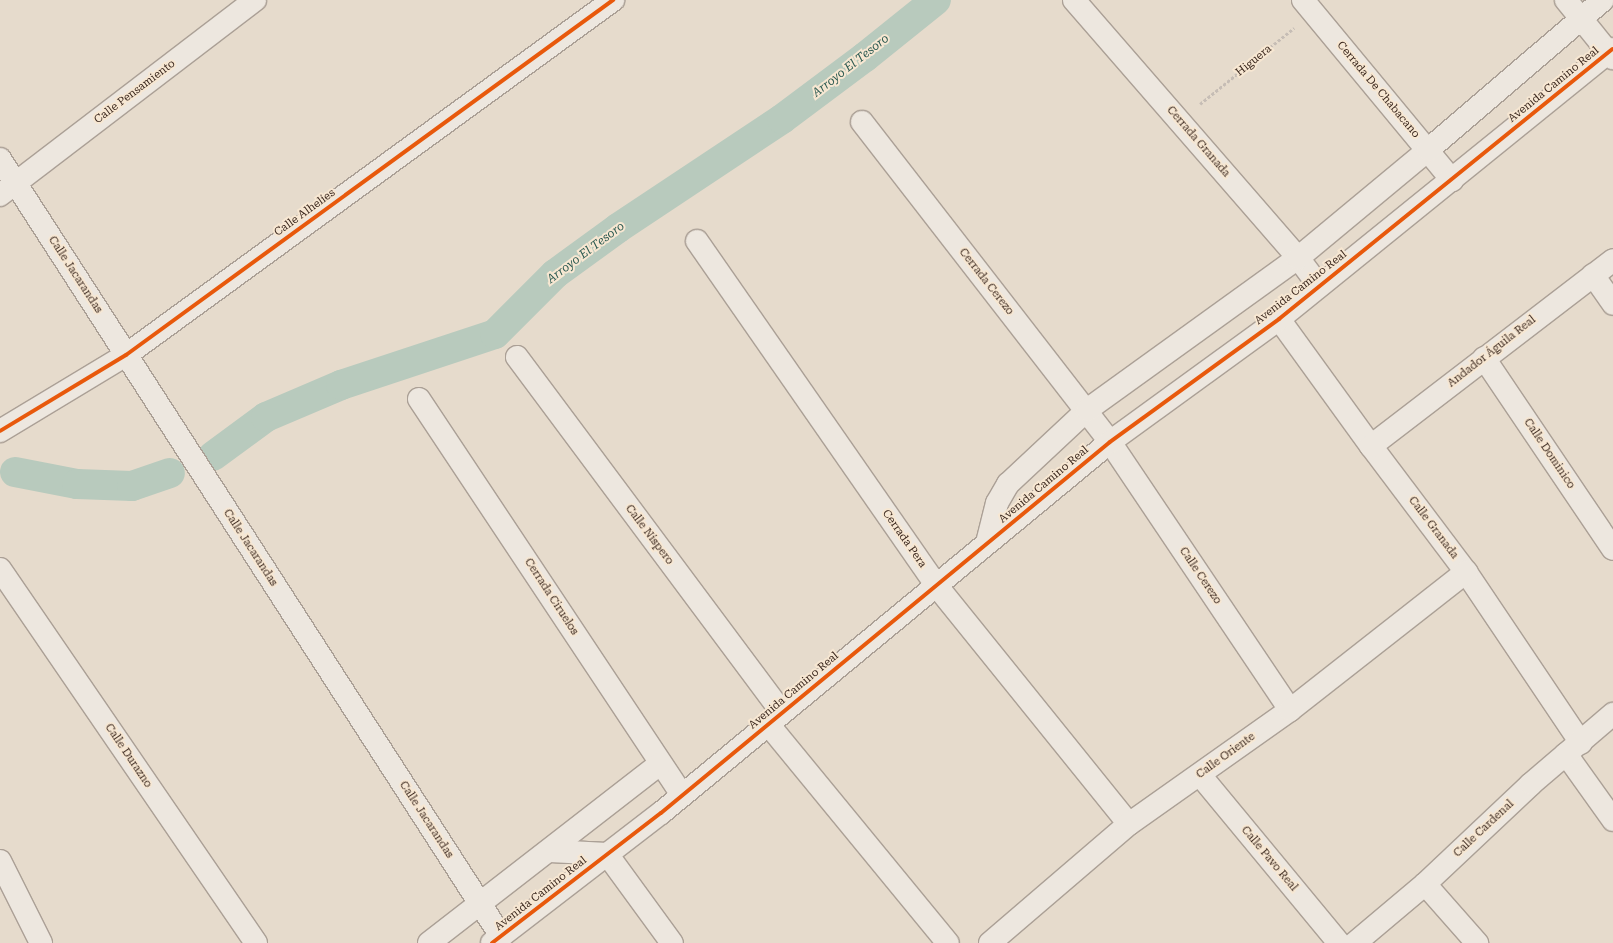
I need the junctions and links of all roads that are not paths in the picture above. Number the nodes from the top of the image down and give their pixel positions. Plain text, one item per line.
1 (255, 0) edge
2 (613, 0) edge
3 (1074, 0) edge
4 (1566, 0) edge
5 (1603, 0) edge
6 (1308, 6) edge
7 (1581, 19) junction
8 (1612, 53) edge
9 (862, 122) dead end
10 (1428, 150) junction
11 (0, 159) edge
12 (1452, 180) junction
13 (8, 189) edge
14 (697, 241) dead end
15 (1298, 258) junction
16 (1613, 260) edge
17 (1593, 275) junction
18 (1319, 286) junction
19 (1613, 304) edge
20 (1279, 319) junction
21 (126, 355) junction
22 (517, 357) dead end
23 (1484, 358) junction
24 (420, 399) dead end
25 (1087, 410) junction
26 (0, 431) edge
27 (1110, 442) junction
28 (1371, 446) junction
29 (987, 543) junction
30 (1613, 549) edge
31 (0, 569) edge
32 (1466, 572) junction
33 (936, 586) junction
34 (1290, 710) junction
35 (1613, 714) edge
36 (775, 718) junction
37 (1574, 749) junction
38 (660, 764) junction
39 (1200, 775) junction
40 (682, 796) junction
41 (1613, 820) edge
42 (1129, 824) junction
43 (550, 851) junction
44 (607, 854) junction
45 (0, 861) edge
46 (1425, 884) junction
47 (480, 905) junction
48 (496, 940) edge
49 (992, 942) edge
50 (41, 943) edge
51 (256, 943) edge
52 (429, 943) edge
53 (672, 943) edge
54 (948, 943) edge
55 (1339, 943) edge
56 (1355, 943) edge
57 (1477, 943) edge

1 - 13 street, Calle Pensamiento
2 - 21 street, Calle Alhelíes
3 - 15 street, Cerrada Granada
4 - 7 street
5 - 7 street, Avenida Camino Real
6 - 10 street, Cerrada De Chabacano
7 - 8 street
7 - 10 street, Avenida Camino Real
8 - 12 street, Avenida Camino Real
9 - 25 street, Cerrada Cerezo
10 - 12 street, Cerrada De Chabacano
10 - 15 street, Avenida Camino Real
11 - 13 street, Calle Jacarandas
12 - 18 street, Avenida Camino Real
13 - 21 street, Calle Jacarandas
14 - 33 street, Cerrada Pera
15 - 18 street, Cerrada Granada
15 - 25 street, Avenida Camino Real
16 - 17 street, Andador Águila Real
17 - 19 street
17 - 23 street, Andador Águila Real
18 - 20 street, Avenida Camino Real
20 - 27 street, Avenida Camino Real
20 - 28 street, Calle Granada
21 - 26 street, Calle Alhelíes
21 - 47 street, Calle Jacarandas
22 - 36 street, Calle Níspero
23 - 28 street, Andador Águila Real
23 - 30 street, Calle Dominico
24 - 38 street, Cerrada Ciruelos
25 - 27 street, Cerrada Cerezo
25 - 29 street, Avenida Camino Real
27 - 29 street, Avenida Camino Real
27 - 34 street, Calle Cerezo
28 - 32 street, Calle Granada
29 - 33 street, Avenida Camino Real
31 - 51 street, Calle Durazno
32 - 34 street, Calle Oriente
32 - 37 street, Calle Granada
33 - 36 street, Avenida Camino Real
33 - 42 street, Cerrada Pera
34 - 39 street, Calle Oriente
35 - 37 street, Calle Cardenal
36 - 40 street, Avenida Camino Real
36 - 54 street, Calle Níspero
37 - 41 street, Calle Granada
37 - 46 street, Calle Cardenal
38 - 40 street, Cerrada Ciruelos
38 - 43 street
39 - 42 street, Calle Oriente
39 - 55 street, Calle Pavo Real
40 - 44 street, Avenida Camino Real
42 - 49 street, Calle Oriente
43 - 44 street
43 - 47 street
44 - 48 street, Avenida Camino Real
44 - 53 street
45 - 50 street
46 - 56 street, Calle Cardenal
46 - 57 street
47 - 48 street, Calle Jacarandas
47 - 52 street

